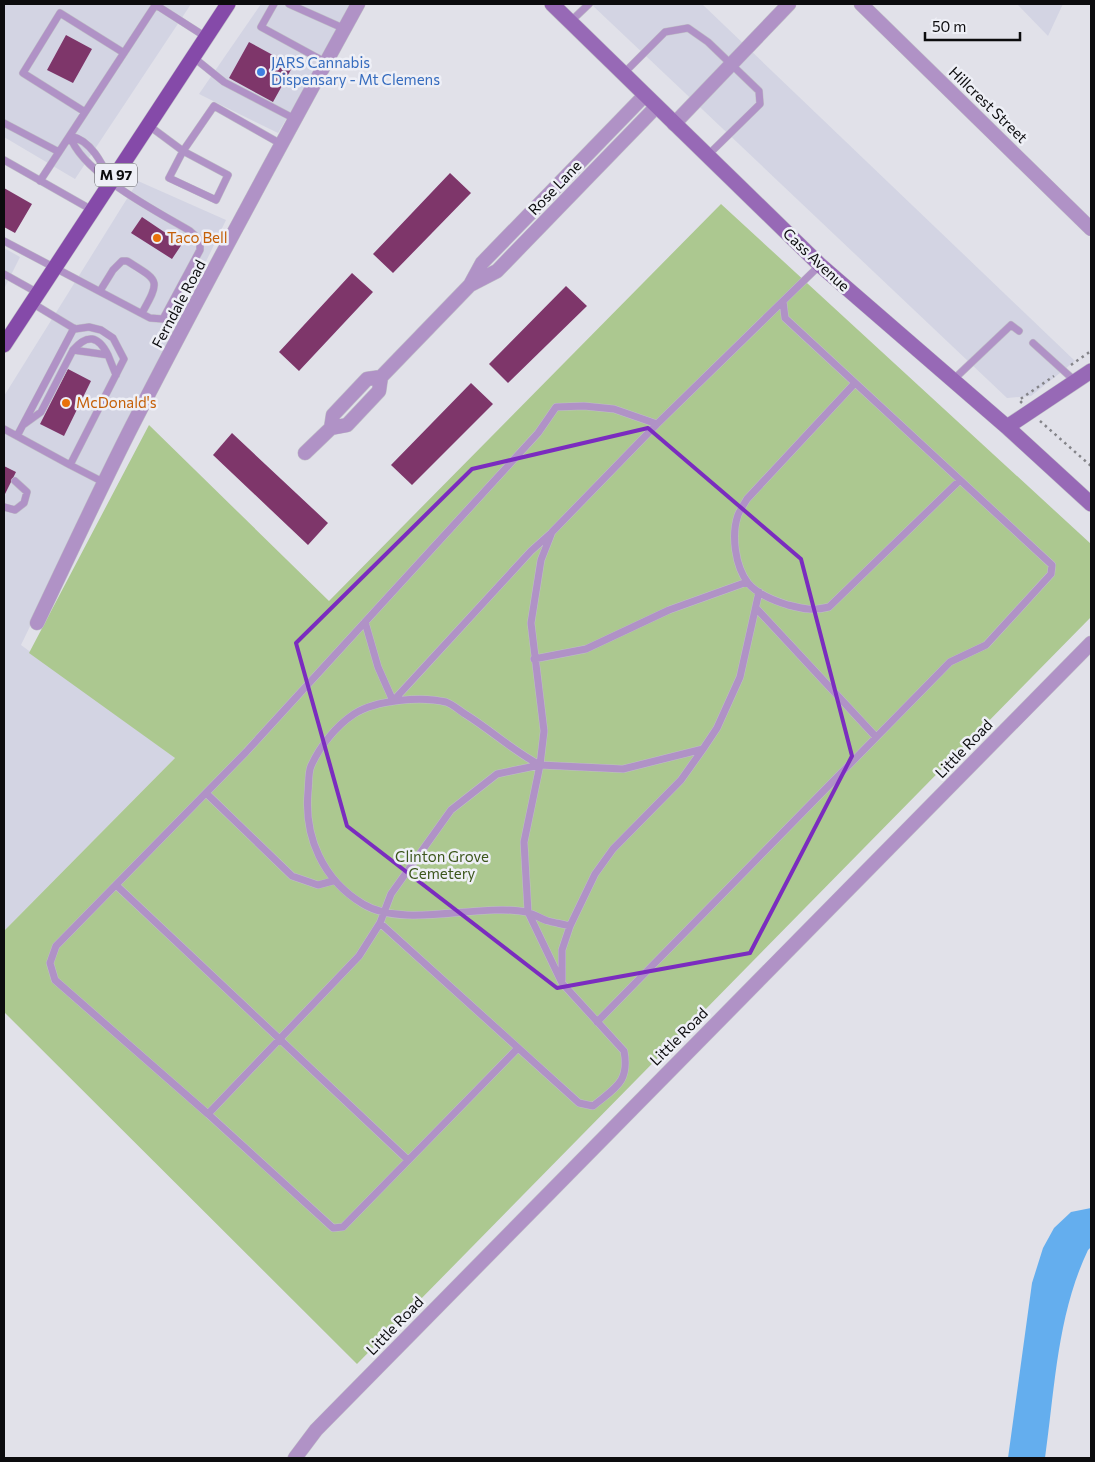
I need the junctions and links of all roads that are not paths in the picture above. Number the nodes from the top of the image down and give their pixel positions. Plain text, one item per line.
1 (156, 4) edge
2 (228, 4) edge
3 (274, 4) edge
4 (289, 4) edge
5 (358, 4) edge
6 (552, 4) edge
7 (589, 4) edge
8 (789, 4) edge
9 (861, 4) edge
10 (570, 22) junction
11 (345, 29) junction
12 (206, 37) junction
13 (124, 53) junction
14 (193, 57) junction
15 (327, 63) junction
16 (731, 64) junction
17 (624, 73) junction
18 (645, 95) junction
19 (656, 107) junction
20 (86, 112) junction
21 (295, 119) junction
22 (4, 123) edge
23 (674, 124) junction
24 (148, 125) junction
25 (70, 136) junction
26 (281, 144) junction
27 (184, 151) junction
28 (59, 152) junction
29 (707, 156) junction
30 (4, 160) edge
31 (40, 181) junction
32 (111, 182) junction
33 (92, 210) junction
34 (1091, 229) edge
35 (4, 240) edge
36 (820, 265) junction
37 (54, 268) junction
38 (4, 274) edge
39 (470, 285) junction
40 (100, 291) junction
41 (35, 298) junction
42 (782, 301) junction
43 (142, 313) junction
44 (74, 328) junction
45 (1019, 331) dead end
46 (1033, 343) dead end
47 (4, 345) edge
48 (73, 350) junction
49 (108, 354) junction
50 (1091, 371) edge
51 (116, 375) junction
52 (953, 380) junction
53 (1076, 382) junction
54 (855, 383) junction
55 (657, 424) junction
56 (23, 425) junction
57 (1007, 428) junction
58 (4, 429) edge
59 (17, 436) junction
60 (305, 454) dead end
61 (70, 465) junction
62 (960, 480) junction
63 (15, 481) dead end
64 (105, 483) junction
65 (1091, 504) edge
66 (4, 507) edge
67 (552, 532) junction
68 (747, 582) junction
69 (759, 592) junction
70 (756, 608) junction
71 (365, 622) junction
72 (36, 623) dead end
73 (1091, 643) edge
74 (534, 659) junction
75 (393, 701) junction
76 (876, 737) junction
77 (703, 749) junction
78 (540, 765) junction
79 (206, 793) junction
80 (333, 881) junction
81 (116, 885) junction
82 (384, 912) junction
83 (528, 912) junction
84 (380, 923) junction
85 (570, 926) junction
86 (562, 983) junction
87 (597, 1022) junction
88 (280, 1039) junction
89 (518, 1048) junction
90 (208, 1114) junction
91 (408, 1160) junction
92 (294, 1458) edge

1 - 12 lane
1 - 13 lane
2 - 12 main road, M 97
3 - 15 lane
4 - 11 lane
5 - 11 street, Ferndale Road
6 - 10 main road, Cass Avenue
7 - 10 lane
8 - 16 street
9 - 34 street, Hillcrest Street
10 - 17 main road, Cass Avenue
11 - 15 street, Ferndale Road
12 - 14 main road, M 97
13 - 20 lane
13 - 20 lane
14 - 21 lane
14 - 24 main road, M 97
15 - 21 street, Ferndale Road
16 - 17 lane
16 - 23 street
16 - 29 lane
17 - 18 main road, Cass Avenue
18 - 19 main road, Cass Avenue
18 - 39 street, Rose Lane
19 - 23 main road, Cass Avenue
19 - 39 street, Rose Lane
20 - 25 lane
21 - 26 street, Ferndale Road
22 - 28 lane
23 - 29 main road, Cass Avenue
24 - 27 lane
24 - 32 main road, M 97
25 - 28 lane
25 - 32 lane
25 - 32 lane
26 - 27 lane
26 - 64 street, Ferndale Road
27 - 27 lane
28 - 31 lane
29 - 36 main road, Cass Avenue
30 - 31 lane
31 - 33 lane
32 - 33 main road, M 97
32 - 43 lane
33 - 37 main road, M 97
35 - 37 lane
36 - 42 lane
36 - 52 main road, Cass Avenue
37 - 40 lane
37 - 41 main road, M 97
38 - 41 lane
39 - 60 street, Rose Lane
40 - 43 lane
40 - 43 lane
41 - 44 lane
41 - 47 main road, M 97
42 - 54 lane
42 - 55 lane
44 - 51 lane
44 - 56 lane
45 - 52 lane
46 - 53 lane
48 - 49 lane
48 - 49 lane
48 - 56 lane
49 - 51 lane
50 - 53 main road
51 - 61 lane
52 - 57 main road, Cass Avenue
53 - 57 main road
54 - 62 lane
54 - 68 lane
55 - 67 lane
55 - 71 lane
56 - 59 lane
57 - 65 main road, Cass Avenue
58 - 59 lane
59 - 61 lane
61 - 64 lane
62 - 69 lane
62 - 76 lane
63 - 66 lane
64 - 72 street, Ferndale Road
67 - 74 lane
67 - 75 lane
68 - 69 lane
68 - 74 lane
69 - 70 lane
70 - 76 lane
70 - 77 lane
71 - 75 lane
71 - 79 lane
73 - 92 street, Little Road
74 - 78 lane
75 - 78 lane
75 - 80 lane
76 - 87 lane
77 - 78 lane
77 - 85 lane
78 - 82 lane
78 - 83 lane
79 - 80 lane
79 - 81 lane
80 - 82 lane
81 - 88 lane
81 - 90 lane
82 - 83 lane
82 - 84 lane
83 - 85 lane
83 - 86 lane
84 - 88 lane
84 - 89 lane
85 - 86 lane
86 - 87 lane
87 - 89 lane
88 - 90 lane
88 - 91 lane
89 - 91 lane
90 - 91 lane

